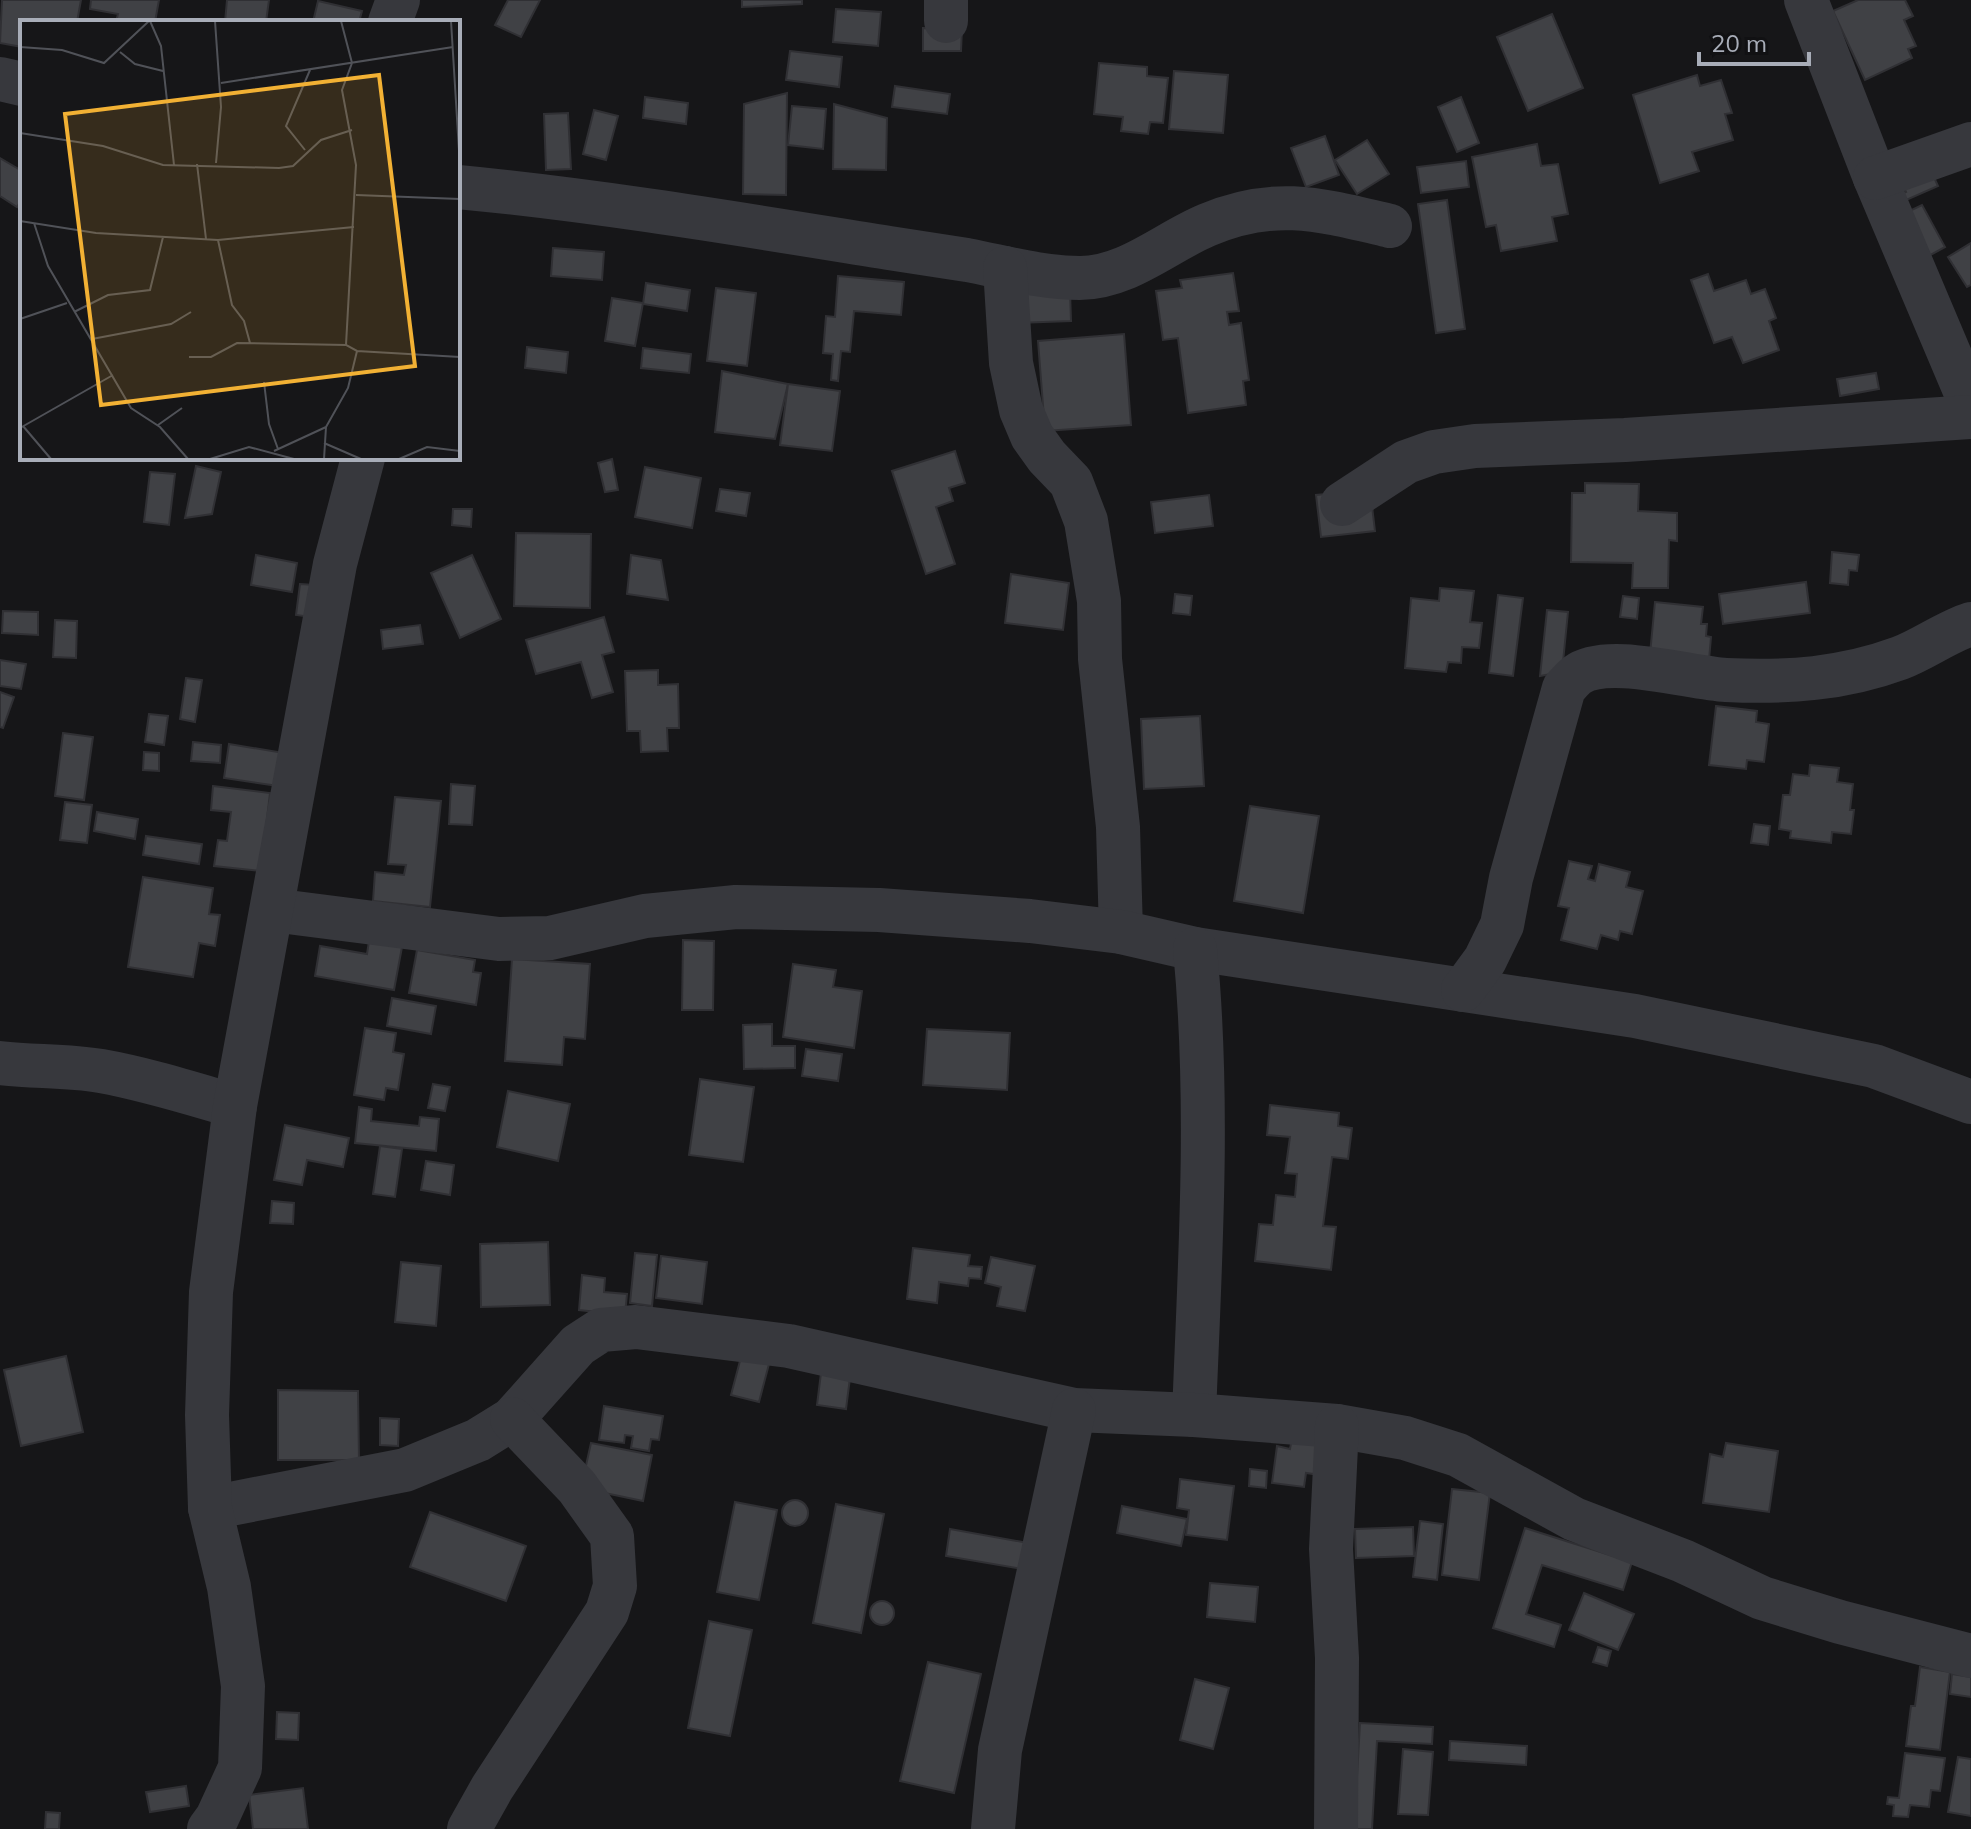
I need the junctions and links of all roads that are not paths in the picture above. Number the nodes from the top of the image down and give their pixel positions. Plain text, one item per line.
1 (398, 0) edge
2 (1806, 0) edge
3 (391, 20) edge
4 (0, 79) edge
5 (20, 84) edge
6 (1971, 144) edge
7 (1875, 178) junction
8 (460, 187) edge
9 (1390, 226) dead end
10 (1005, 268) junction
11 (1971, 405) edge
12 (1971, 417) edge
13 (362, 460) edge
14 (1342, 504) dead end
15 (1971, 624) edge
16 (272, 910) junction
17 (1121, 932) junction
18 (1195, 949) junction
19 (1463, 990) junction
20 (0, 1063) edge
21 (1971, 1102) edge
22 (235, 1106) junction
23 (1074, 1410) junction
24 (1194, 1415) junction
25 (512, 1419) junction
26 (1337, 1426) junction
27 (210, 1508) junction
28 (1971, 1656) edge
29 (209, 1829) edge
30 (469, 1829) edge
31 (993, 1829) edge
32 (1336, 1829) edge

1 - 3 street
2 - 7 street
4 - 5 street
6 - 7 street
7 - 11 street
8 - 10 street
9 - 10 street
10 - 17 street
12 - 14 street
13 - 16 street
15 - 19 street
16 - 17 street
16 - 22 street
17 - 18 street
18 - 19 street
18 - 24 street
19 - 21 street
20 - 22 street
22 - 27 street
23 - 24 street
23 - 25 street
23 - 31 street
24 - 26 street
25 - 27 street
25 - 30 street
26 - 28 street
26 - 32 street
27 - 29 street

